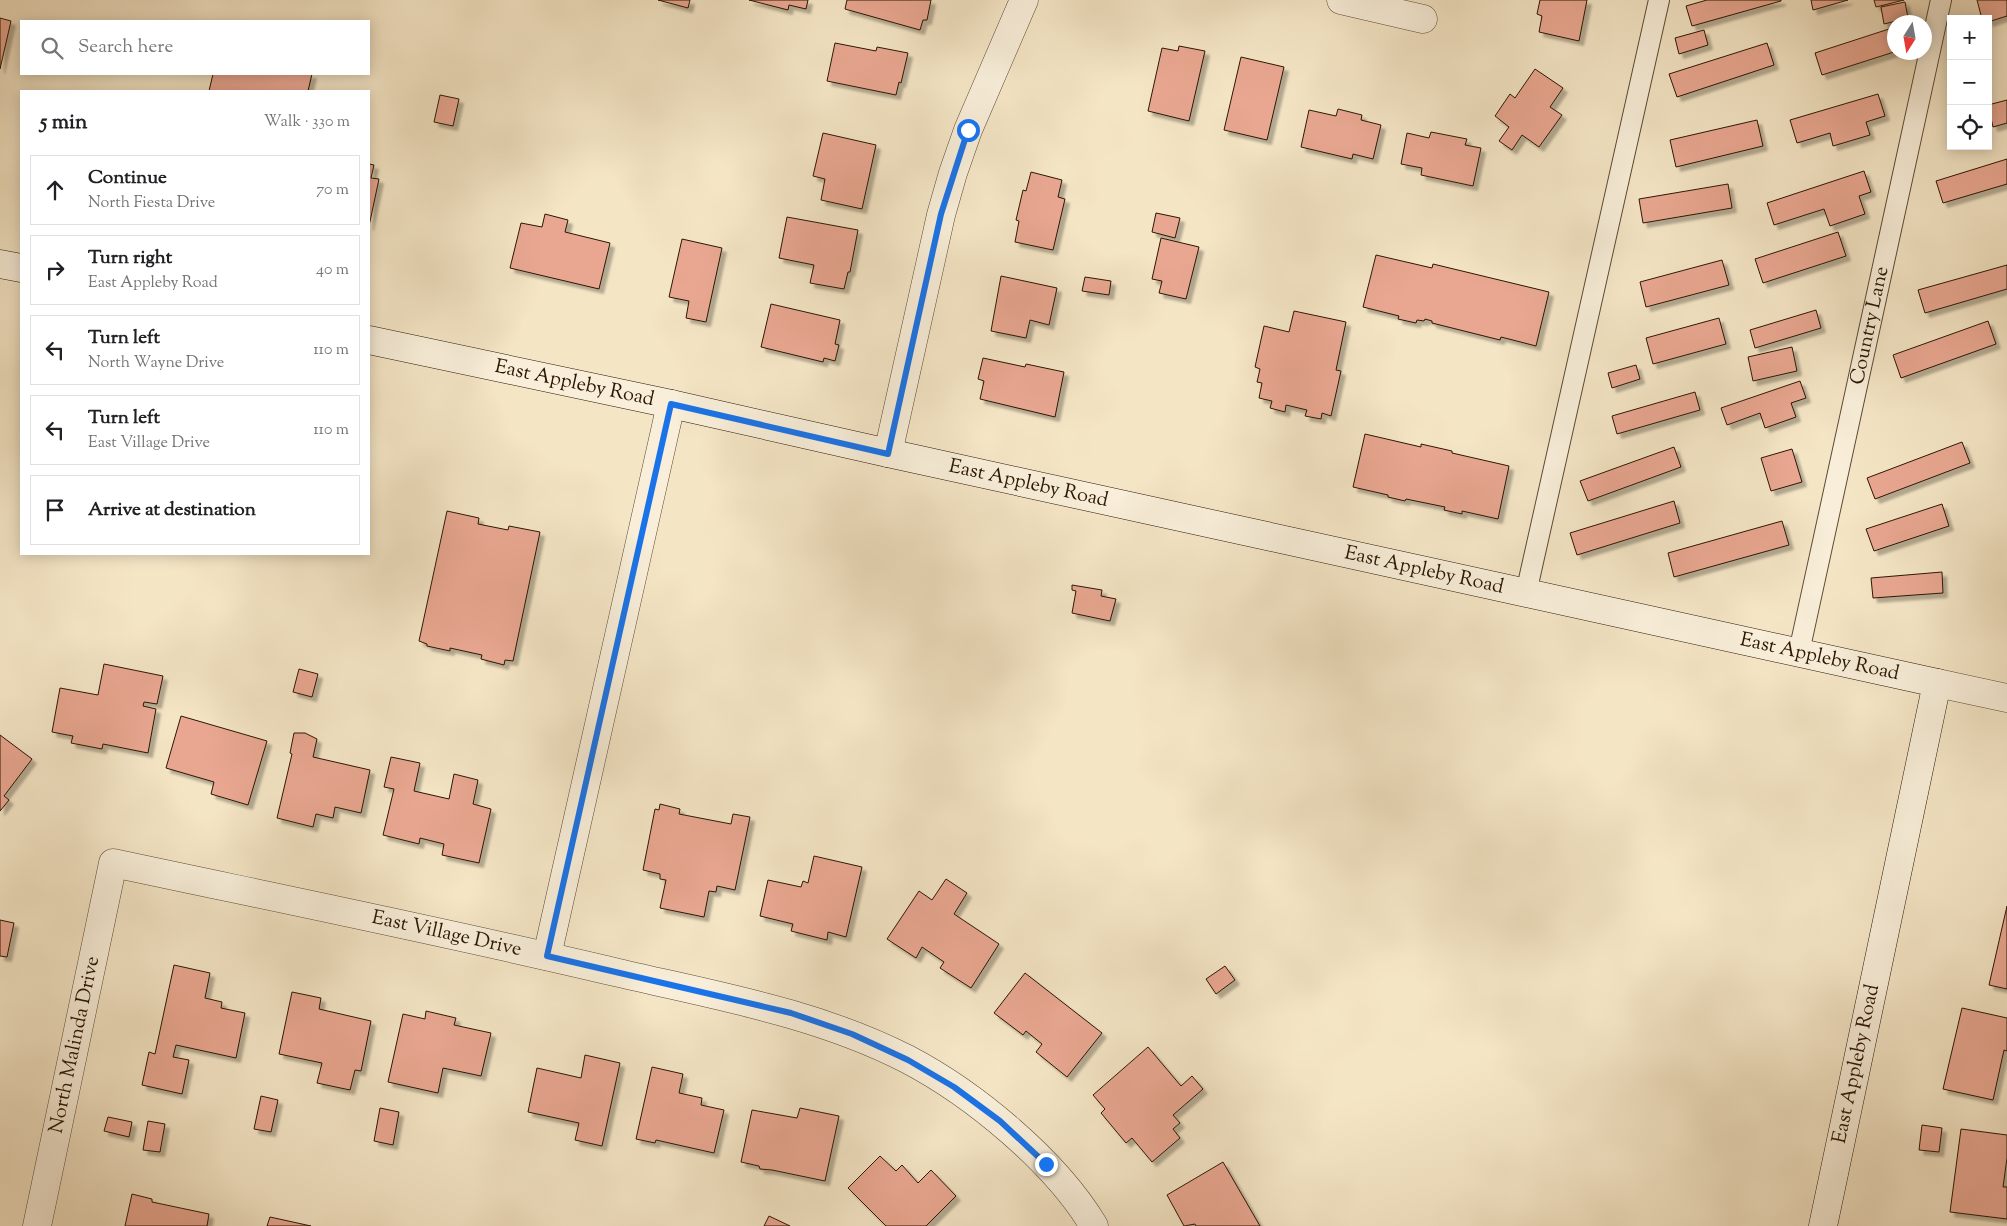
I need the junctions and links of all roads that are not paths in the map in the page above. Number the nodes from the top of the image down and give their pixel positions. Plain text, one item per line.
1 (1024, 0) edge
2 (1341, 0) edge
3 (1659, 0) edge
4 (1941, 0) edge
5 (1423, 19) dead end
6 (0, 264) edge
7 (20, 268) edge
8 (370, 340) edge
9 (671, 404) junction
10 (888, 454) junction
11 (1526, 593) junction
12 (1799, 652) junction
13 (1937, 683) junction
14 (2007, 698) edge
15 (113, 863) joint
16 (547, 956) junction
17 (37, 1226) edge
18 (1094, 1226) edge
19 (1823, 1226) edge

1 - 10 street
2 - 5 street
3 - 11 lane
4 - 12 lane, Country Lane
6 - 7 street
8 - 9 street, East Appleby Road
9 - 10 street, East Appleby Road
9 - 16 street
10 - 11 street, East Appleby Road
11 - 12 street, East Appleby Road
12 - 13 street, East Appleby Road
13 - 14 street
13 - 19 street, East Appleby Road
15 - 16 street, East Village Drive
15 - 17 street, North Malinda Drive
16 - 18 street, East Village Drive

